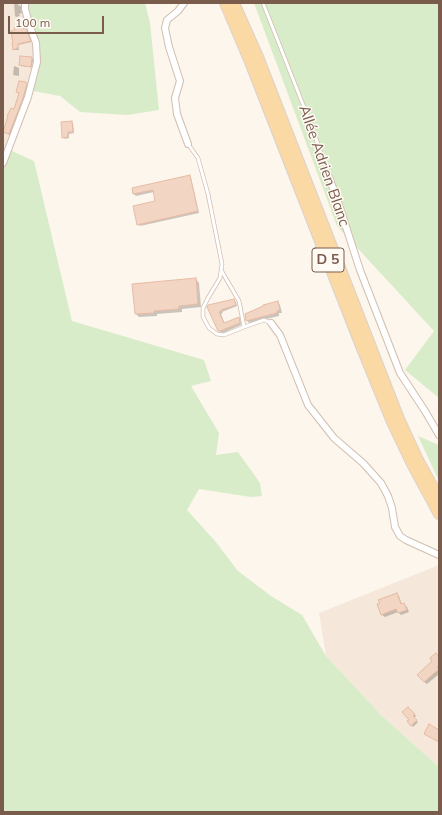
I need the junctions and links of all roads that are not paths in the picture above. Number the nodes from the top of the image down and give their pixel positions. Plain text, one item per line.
1 (25, 3) edge
2 (184, 3) edge
3 (225, 3) edge
4 (234, 3) edge
5 (263, 3) edge
6 (188, 144) joint
7 (3, 163) edge
8 (329, 177) joint
9 (221, 270) junction
10 (272, 323) joint
11 (244, 327) junction
12 (439, 435) edge
13 (439, 498) edge
14 (439, 514) edge
15 (439, 555) edge

1 - 7 street
2 - 6 street
3 - 14 main road, D 5
4 - 13 main road, D 5
5 - 8 lane, Allée Adrien Blanc
6 - 9 lane
8 - 12 street, Allée Adrien Blanc
9 - 11 lane
9 - 11 lane
10 - 11 lane
10 - 15 street

